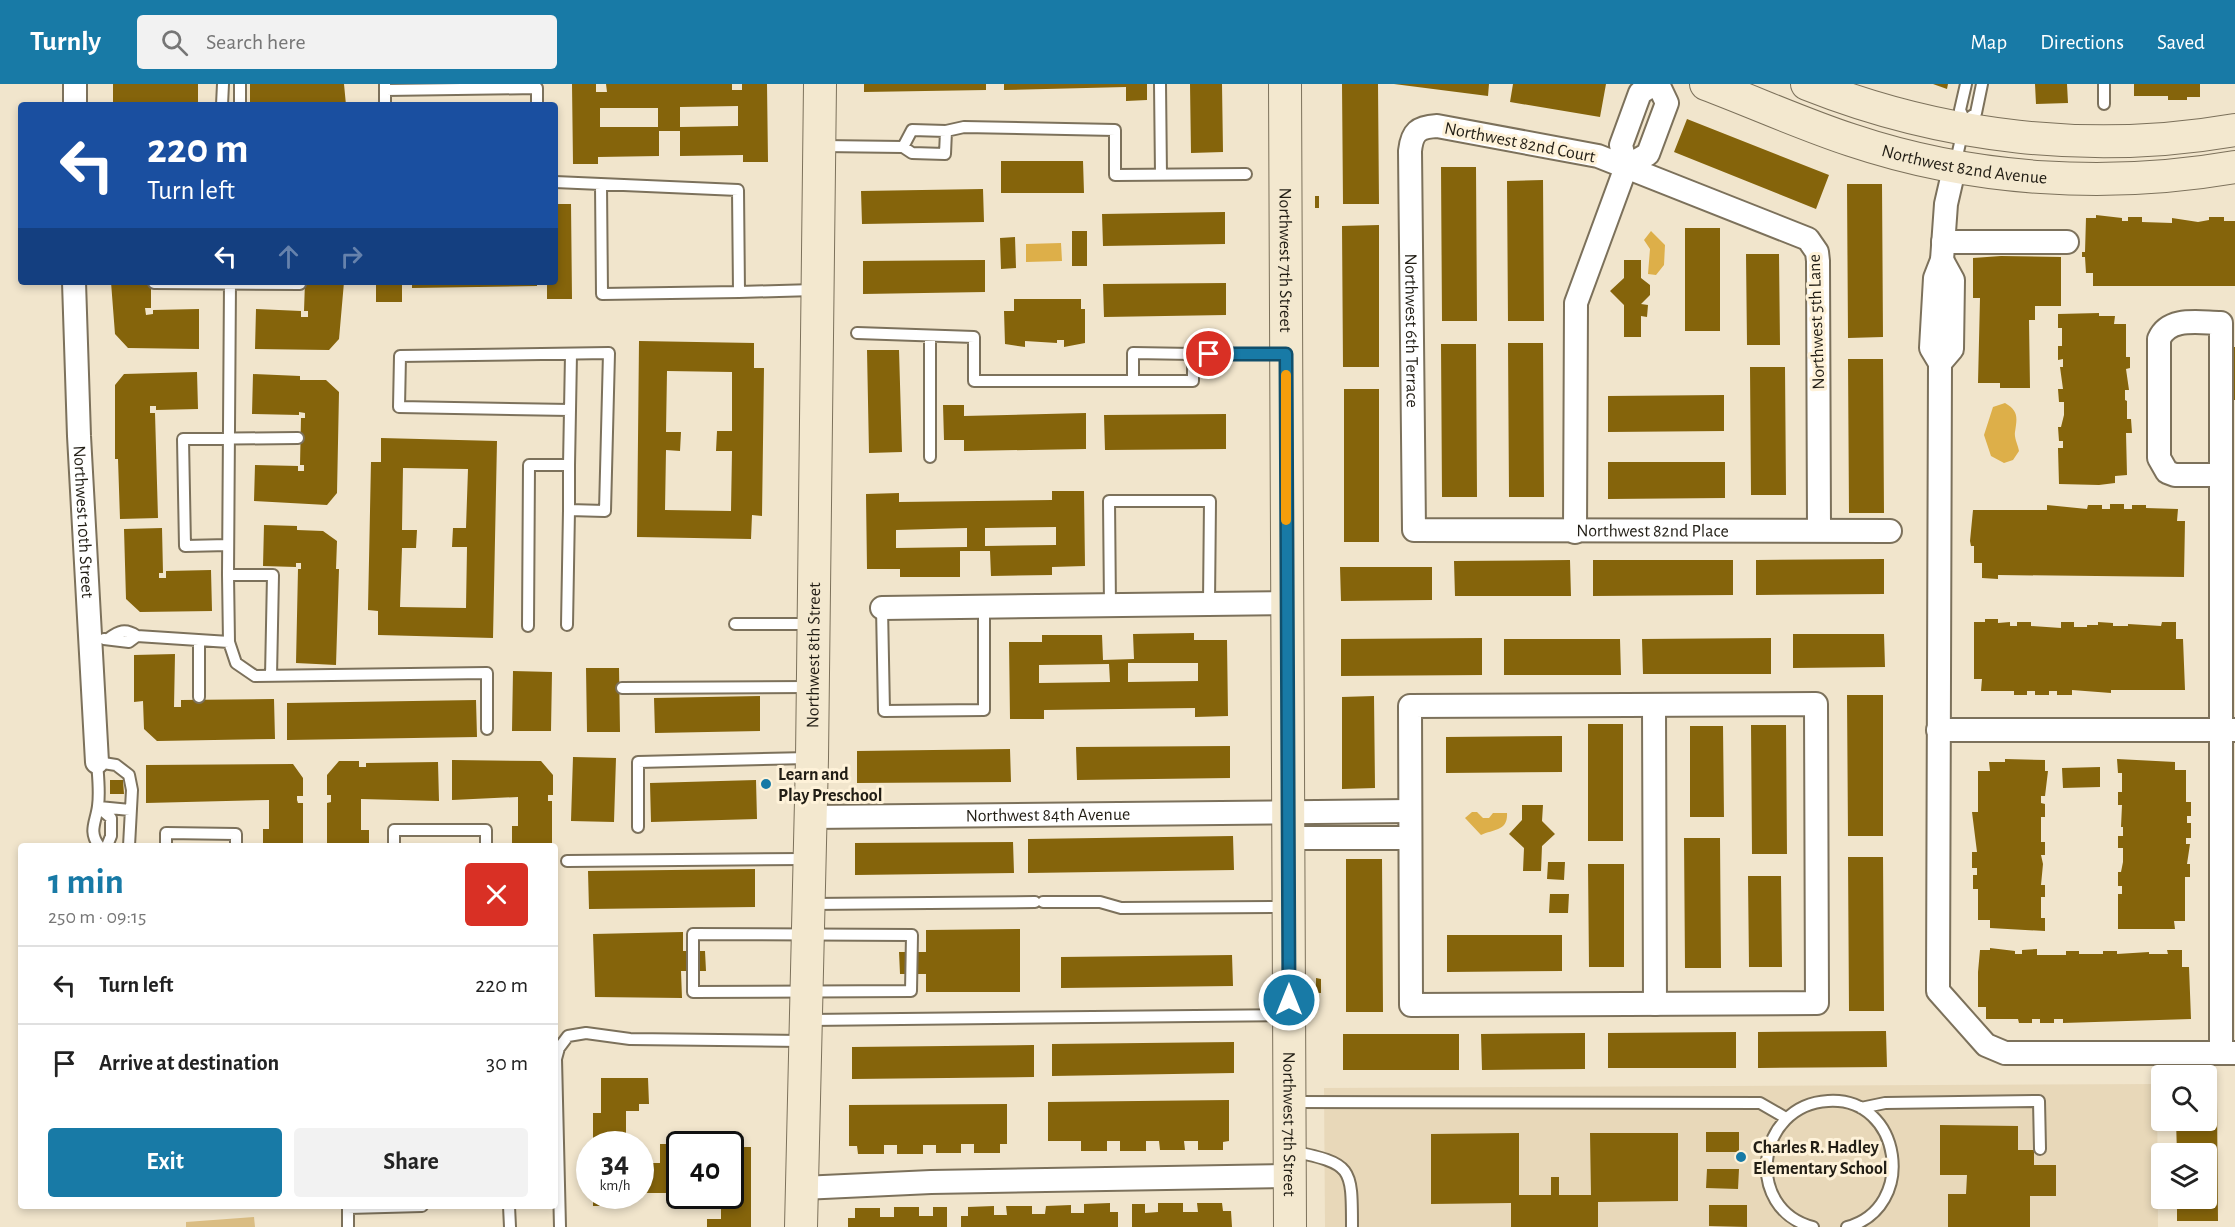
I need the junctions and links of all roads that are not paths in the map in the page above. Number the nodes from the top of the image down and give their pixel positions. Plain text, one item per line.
1 (75, 84) edge
2 (220, 84) edge
3 (820, 84) edge
4 (1160, 84) edge
5 (1285, 84) edge
6 (1656, 84) edge
7 (1706, 84) edge
8 (1807, 84) edge
9 (1966, 84) edge
10 (1982, 84) edge
11 (2104, 84) edge
12 (240, 85) edge
13 (385, 87) edge
14 (222, 101) edge
15 (75, 102) edge
16 (240, 102) edge
17 (537, 102) edge
18 (2104, 104) dead end
19 (1964, 125) junction
20 (2235, 130) edge
21 (946, 131) junction
22 (1414, 132) joint
23 (819, 146) junction
24 (903, 147) junction
25 (1955, 165) junction
26 (1626, 167) junction
27 (2235, 167) edge
28 (1246, 174) dead end
29 (1161, 175) junction
30 (558, 182) edge
31 (601, 185) junction
32 (2067, 242) dead end
33 (1943, 251) junction
34 (74, 285) edge
35 (230, 285) edge
36 (817, 290) junction
37 (739, 292) junction
38 (2228, 323) edge
39 (857, 333) dead end
40 (930, 336) junction
41 (571, 354) junction
42 (1193, 354) junction
43 (1286, 354) junction
44 (1133, 380) junction
45 (570, 410) junction
46 (228, 438) junction
47 (298, 438) dead end
48 (930, 457) dead end
49 (569, 465) junction
50 (2220, 475) junction
51 (569, 510) junction
52 (1414, 530) joint
53 (1819, 531) junction
54 (1890, 531) dead end
55 (1575, 532) junction
56 (228, 545) junction
57 (2228, 564) edge
58 (228, 574) junction
59 (2228, 602) edge
60 (1209, 603) junction
61 (1287, 603) junction
62 (1110, 606) junction
63 (882, 608) joint
64 (984, 608) junction
65 (735, 624) dead end
66 (813, 624) junction
67 (528, 626) dead end
68 (567, 626) dead end
69 (2228, 627) edge
70 (99, 639) junction
71 (199, 641) junction
72 (229, 642) junction
73 (271, 676) junction
74 (812, 687) junction
75 (622, 688) dead end
76 (199, 697) dead end
77 (1654, 705) junction
78 (487, 729) dead end
79 (1938, 730) junction
80 (2228, 730) edge
81 (812, 758) junction
82 (98, 762) junction
83 (98, 807) junction
84 (130, 810) junction
85 (1410, 811) junction
86 (810, 817) junction
87 (1288, 825) junction
88 (638, 827) dead end
89 (1410, 838) junction
90 (97, 843) edge
91 (108, 843) edge
92 (129, 843) edge
93 (166, 843) edge
94 (236, 843) edge
95 (394, 843) edge
96 (486, 843) edge
97 (809, 859) junction
98 (567, 861) dead end
99 (808, 904) junction
100 (1288, 907) junction
101 (807, 935) junction
102 (1655, 1004) junction
103 (1289, 1015) junction
104 (806, 1017) junction
105 (558, 1053) edge
106 (2228, 1053) edge
107 (1289, 1102) junction
108 (1861, 1108) junction
109 (1786, 1118) junction
110 (2040, 1149) dead end
111 (1289, 1163) junction
112 (558, 1170) edge
113 (802, 1188) junction
114 (348, 1209) edge
115 (509, 1209) edge
116 (348, 1227) edge
117 (510, 1227) edge
118 (560, 1227) edge
119 (801, 1227) edge
120 (1290, 1227) edge
121 (1352, 1227) edge
122 (1814, 1227) edge
123 (1847, 1227) edge

1 - 15 street
2 - 12 lane
2 - 14 lane
3 - 23 street, Northwest 8th Street
4 - 29 lane
5 - 43 street, Northwest 7th Street
6 - 26 street
7 - 25 street, Northwest 82nd Avenue
8 - 19 street, Northwest 82nd Avenue
9 - 19 lane
10 - 19 lane
11 - 18 lane
12 - 16 lane
13 - 17 lane
19 - 20 street, Northwest 82nd Avenue
19 - 25 lane
21 - 24 lane
21 - 24 lane
21 - 29 lane
22 - 26 street, Northwest 82nd Court
22 - 52 street, Northwest 6th Terrace
23 - 24 lane
23 - 36 street, Northwest 8th Street
25 - 27 street, Northwest 82nd Avenue
25 - 33 street
26 - 53 street, Northwest 5th Lane
26 - 55 street
28 - 29 lane
30 - 31 lane
31 - 37 lane
31 - 37 lane
32 - 33 street
33 - 79 street
34 - 70 street, Northwest 10th Street
35 - 46 lane
36 - 37 lane
36 - 66 street, Northwest 8th Street
38 - 50 street
38 - 50 street
39 - 40 lane
40 - 44 lane
40 - 48 lane
41 - 45 lane
41 - 45 lane
41 - 51 lane
42 - 43 lane
42 - 44 lane
42 - 44 lane
43 - 61 street, Northwest 7th Street
45 - 49 lane
46 - 47 lane
46 - 56 lane
46 - 56 lane
49 - 51 lane
49 - 67 lane
50 - 57 street
51 - 68 lane
52 - 55 street, Northwest 82nd Place
53 - 54 street, Northwest 82nd Place
53 - 55 street, Northwest 82nd Place
56 - 58 lane
57 - 59 street
58 - 72 lane
58 - 73 lane
59 - 69 street
60 - 61 street
60 - 62 street
60 - 62 lane
61 - 87 street, Northwest 7th Street
62 - 64 street
63 - 64 street
63 - 64 lane
65 - 66 lane
66 - 74 street, Northwest 8th Street
69 - 80 street
70 - 71 lane
70 - 82 street, Northwest 10th Street
71 - 72 lane
71 - 76 lane
72 - 73 lane
73 - 78 lane
74 - 75 lane
74 - 81 street, Northwest 8th Street
77 - 85 street
77 - 102 street
77 - 102 street
79 - 80 street
79 - 106 street
80 - 106 street
81 - 86 street, Northwest 8th Street
81 - 88 lane
82 - 83 lane
82 - 84 lane
83 - 84 lane
83 - 90 lane
83 - 91 lane
84 - 92 lane
85 - 87 street
85 - 89 street
86 - 87 street, Northwest 84th Avenue
86 - 97 street, Northwest 8th Street
87 - 89 street
87 - 100 street, Northwest 7th Street
89 - 102 street
93 - 94 lane
95 - 96 lane
97 - 98 lane
97 - 99 street, Northwest 8th Street
99 - 100 lane
99 - 101 street, Northwest 8th Street
100 - 103 street, Northwest 7th Street
101 - 104 street, Northwest 8th Street
101 - 104 lane
101 - 104 lane
103 - 104 lane
103 - 107 street, Northwest 7th Street
104 - 105 lane
104 - 113 street, Northwest 8th Street
107 - 109 lane
107 - 111 street, Northwest 7th Street
108 - 109 lane
108 - 110 lane
108 - 123 lane
109 - 122 lane
111 - 113 street
111 - 120 street, Northwest 7th Street
111 - 121 lane
112 - 118 lane
113 - 119 street, Northwest 8th Street
114 - 116 lane
115 - 117 lane

